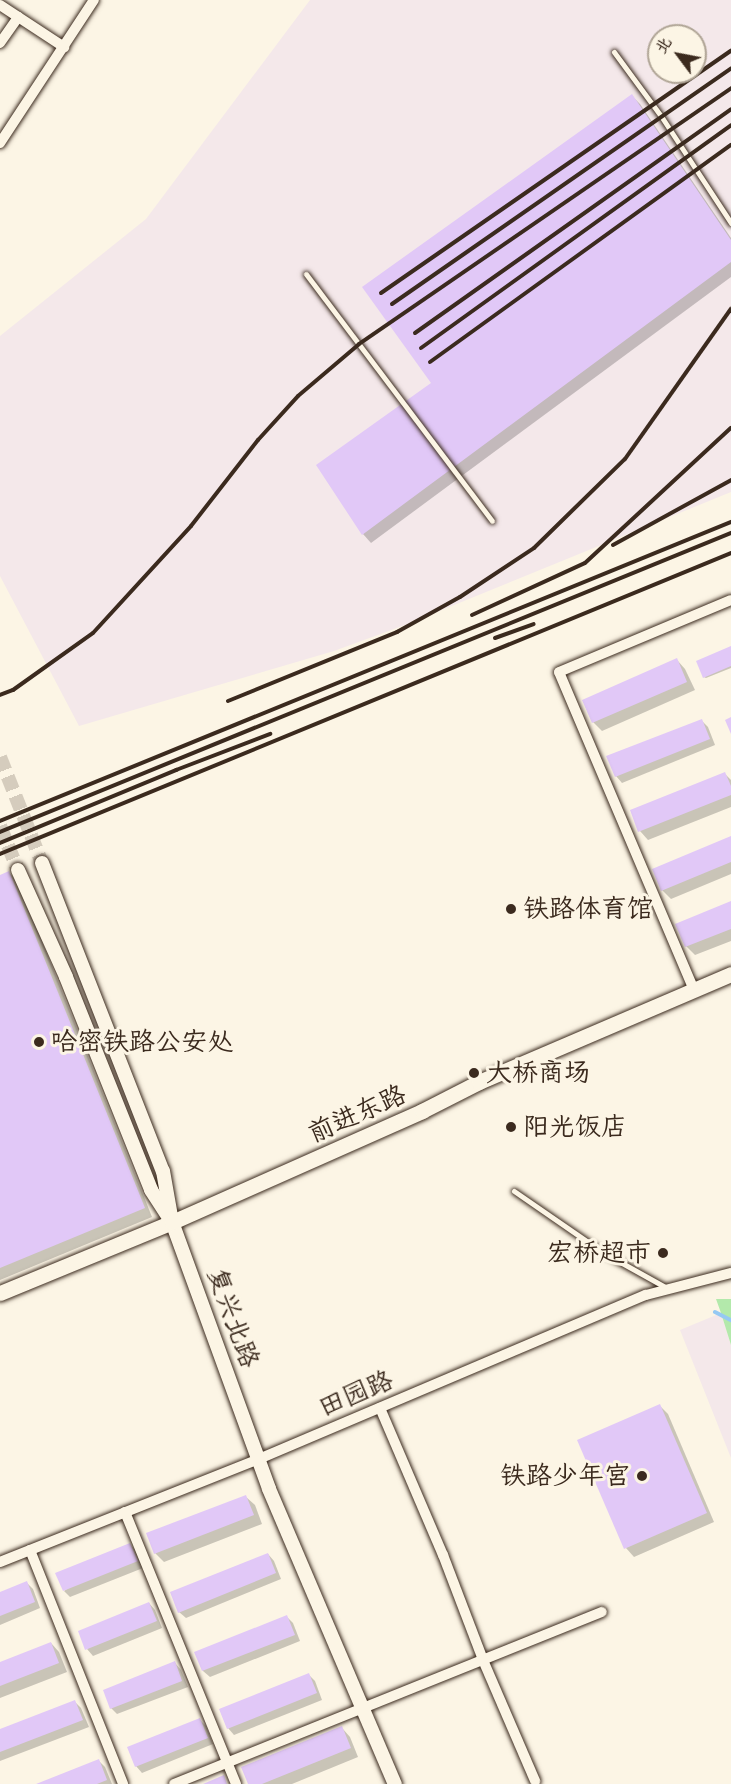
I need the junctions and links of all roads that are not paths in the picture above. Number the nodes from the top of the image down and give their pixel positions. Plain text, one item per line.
1 (94, 0) edge
2 (0, 5) edge
3 (18, 17) junction
4 (0, 43) edge
5 (64, 47) junction
6 (614, 52) dead end
7 (0, 143) edge
8 (731, 223) edge
9 (306, 274) dead end
10 (492, 521) dead end
11 (731, 600) edge
12 (42, 863) tunnel mouth
13 (18, 870) tunnel mouth
14 (731, 974) edge
15 (694, 990) junction
16 (514, 1191) dead end
17 (172, 1222) junction
18 (731, 1273) edge
19 (667, 1288) junction
20 (0, 1293) edge
21 (380, 1408) junction
22 (259, 1459) junction
23 (125, 1512) junction
24 (30, 1550) junction
25 (0, 1562) edge
26 (602, 1612) dead end
27 (483, 1660) junction
28 (362, 1708) junction
29 (227, 1763) junction
30 (535, 1781) dead end
31 (123, 1784) edge
32 (174, 1784) edge
33 (236, 1784) edge
34 (395, 1784) edge

1 - 5 street
2 - 3 street
3 - 4 street
3 - 5 street
5 - 7 street
6 - 8 lane
9 - 10 lane
11 - 15 street
12 - 17 street, 复兴北路
13 - 17 street
14 - 15 main road, 前进东路
15 - 17 main road, 前进东路
16 - 19 lane
17 - 20 main road, 前进东路
17 - 22 street, 复兴北路
18 - 19 street, 田园路
19 - 21 street, 田园路
21 - 22 street, 田园路
21 - 27 street
22 - 23 street, 田园路
22 - 28 street, 复兴北路
23 - 24 street, 田园路
23 - 29 street
24 - 25 street, 田园路
24 - 31 street
26 - 27 street
27 - 28 street
27 - 30 street
28 - 29 street
28 - 34 street, 复兴北路
29 - 32 street
29 - 33 street

